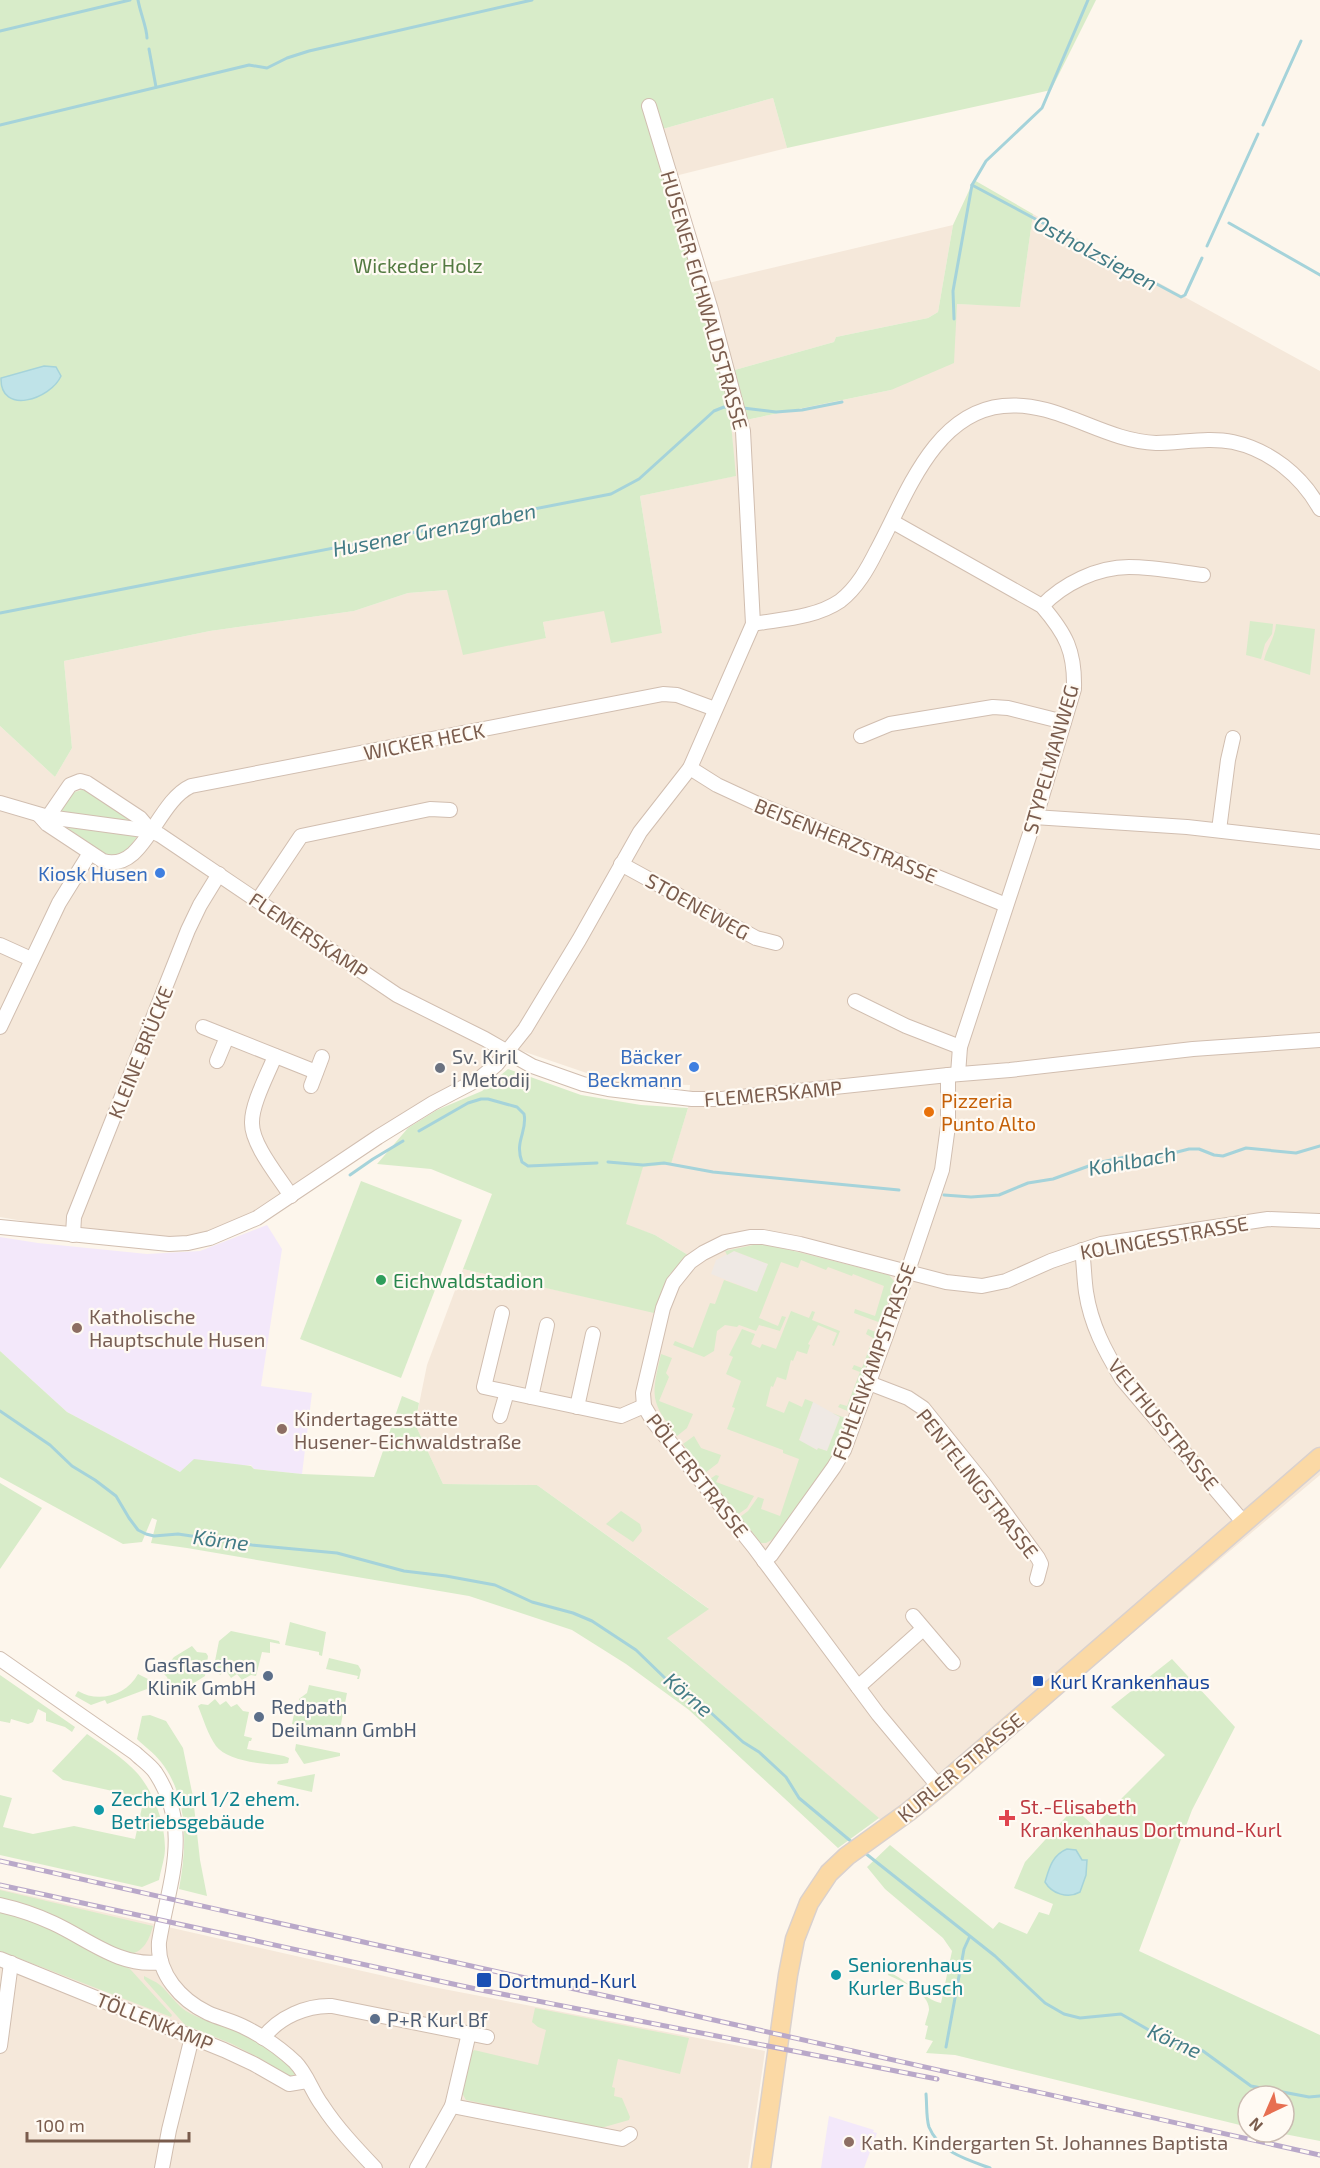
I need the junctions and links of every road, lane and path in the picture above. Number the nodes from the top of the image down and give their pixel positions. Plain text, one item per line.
1 (649, 106) dead end
2 (1320, 509) edge
3 (892, 522) junction
4 (1203, 575) dead end
5 (1042, 606) junction
6 (753, 624) junction
7 (715, 709) junction
8 (1064, 722) junction
9 (861, 736) dead end
10 (1233, 738) dead end
11 (690, 768) junction
12 (0, 802) edge
13 (450, 810) dead end
14 (43, 816) junction
15 (1034, 817) junction
16 (1220, 830) junction
17 (151, 831) junction
18 (1320, 842) edge
19 (90, 853) junction
20 (621, 864) junction
21 (219, 874) junction
22 (258, 900) junction
23 (1006, 905) junction
24 (776, 943) dead end
25 (0, 945) edge
26 (31, 959) junction
27 (855, 1001) dead end
28 (0, 1027) edge
29 (203, 1028) dead end
30 (227, 1037) junction
31 (1320, 1040) edge
32 (960, 1047) junction
33 (507, 1053) junction
34 (275, 1056) junction
35 (322, 1057) dead end
36 (217, 1061) dead end
37 (316, 1072) junction
38 (953, 1075) junction
39 (311, 1086) dead end
40 (291, 1196) junction
41 (1320, 1221) edge
42 (0, 1227) edge
43 (73, 1235) junction
44 (1082, 1250) junction
45 (908, 1271) junction
46 (502, 1314) dead end
47 (546, 1325) dead end
48 (593, 1334) dead end
49 (868, 1383) junction
50 (507, 1392) junction
51 (531, 1397) junction
52 (644, 1406) junction
53 (577, 1407) junction
54 (500, 1416) dead end
55 (1320, 1457) edge
56 (1244, 1523) junction
57 (764, 1561) junction
58 (1037, 1578) dead end
59 (913, 1616) dead end
60 (923, 1629) junction
61 (0, 1659) edge
62 (953, 1663) dead end
63 (858, 1687) junction
64 (939, 1787) junction
65 (0, 1905) edge
66 (6, 1961) edge
67 (161, 1962) junction
68 (469, 2033) junction
69 (192, 2037) junction
70 (487, 2037) dead end
71 (263, 2038) junction
72 (0, 2046) edge
73 (307, 2081) junction
74 (452, 2106) junction
75 (630, 2134) dead end
76 (162, 2168) edge
77 (375, 2168) edge
78 (417, 2168) edge
79 (761, 2168) edge

1 - 6 street, HUSENER EICHWALDSTRASSE
2 - 3 street
3 - 5 street, STYPELMANWEG
3 - 6 street
4 - 5 street
5 - 8 street, STYPELMANWEG
6 - 7 street, HUSENER EICHWALDSTRASSE
7 - 11 street, HUSENER EICHWALDSTRASSE
7 - 17 street, WICKER HECK
8 - 9 street
8 - 15 street, STYPELMANWEG
10 - 16 street
11 - 20 street, HUSENER EICHWALDSTRASSE
11 - 23 street, BEISENHERZSTRASSE
12 - 14 street, FLEMERSKAMP
13 - 22 street
14 - 17 street, FLEMERSKAMP
14 - 17 street, FLEMERSKAMP
14 - 19 street, FLEMERSKAMP
15 - 16 street
15 - 23 street, STYPELMANWEG
16 - 18 street
17 - 19 street, FLEMERSKAMP
17 - 21 street, FLEMERSKAMP
19 - 26 street
20 - 24 street, STOENEWEG
20 - 33 street, HUSENER EICHWALDSTRASSE
21 - 22 street, FLEMERSKAMP
21 - 43 street, KLEINE BRÜCKE
22 - 33 street, FLEMERSKAMP
23 - 32 street, STYPELMANWEG
25 - 26 street
26 - 28 street
27 - 32 street
29 - 30 street
30 - 34 street
30 - 36 street
31 - 38 street, FLEMERSKAMP
32 - 38 street, STYPELMANWEG
33 - 38 street, FLEMERSKAMP
33 - 40 street, HUSENER EICHWALDSTRASSE
34 - 37 street
34 - 40 street
35 - 37 street
37 - 39 street
38 - 45 street, FOHLENKAMPSTRASSE
40 - 43 street, HUSENER EICHWALDSTRASSE
41 - 44 street, KOLINGESSTRASSE
42 - 43 street, HUSENER EICHWALDSTRASSE
44 - 45 street, KOLINGESSTRASSE
44 - 56 street, VELTHUSSTRASSE
45 - 49 street, FOHLENKAMPSTRASSE
45 - 52 street, PÖLLERSTRASSE
46 - 50 street
47 - 51 street
48 - 53 street
49 - 57 street, FOHLENKAMPSTRASSE
49 - 58 street, PENTELINGSTRASSE
50 - 51 street
50 - 54 street
51 - 53 street
52 - 53 street
52 - 57 street, PÖLLERSTRASSE
55 - 56 main road, KURLER STRASSE
56 - 64 main road, KURLER STRASSE
57 - 63 street
59 - 60 street
60 - 62 street
60 - 63 street
61 - 67 street
63 - 64 street
64 - 79 main road, KURLER STRASSE
65 - 67 street
66 - 69 street, TÖLLENKAMP
66 - 72 street
67 - 71 street
68 - 70 street
68 - 71 street
68 - 74 street
69 - 73 street, TÖLLENKAMP
69 - 76 street
71 - 73 street
73 - 77 street
74 - 75 street
74 - 78 street

